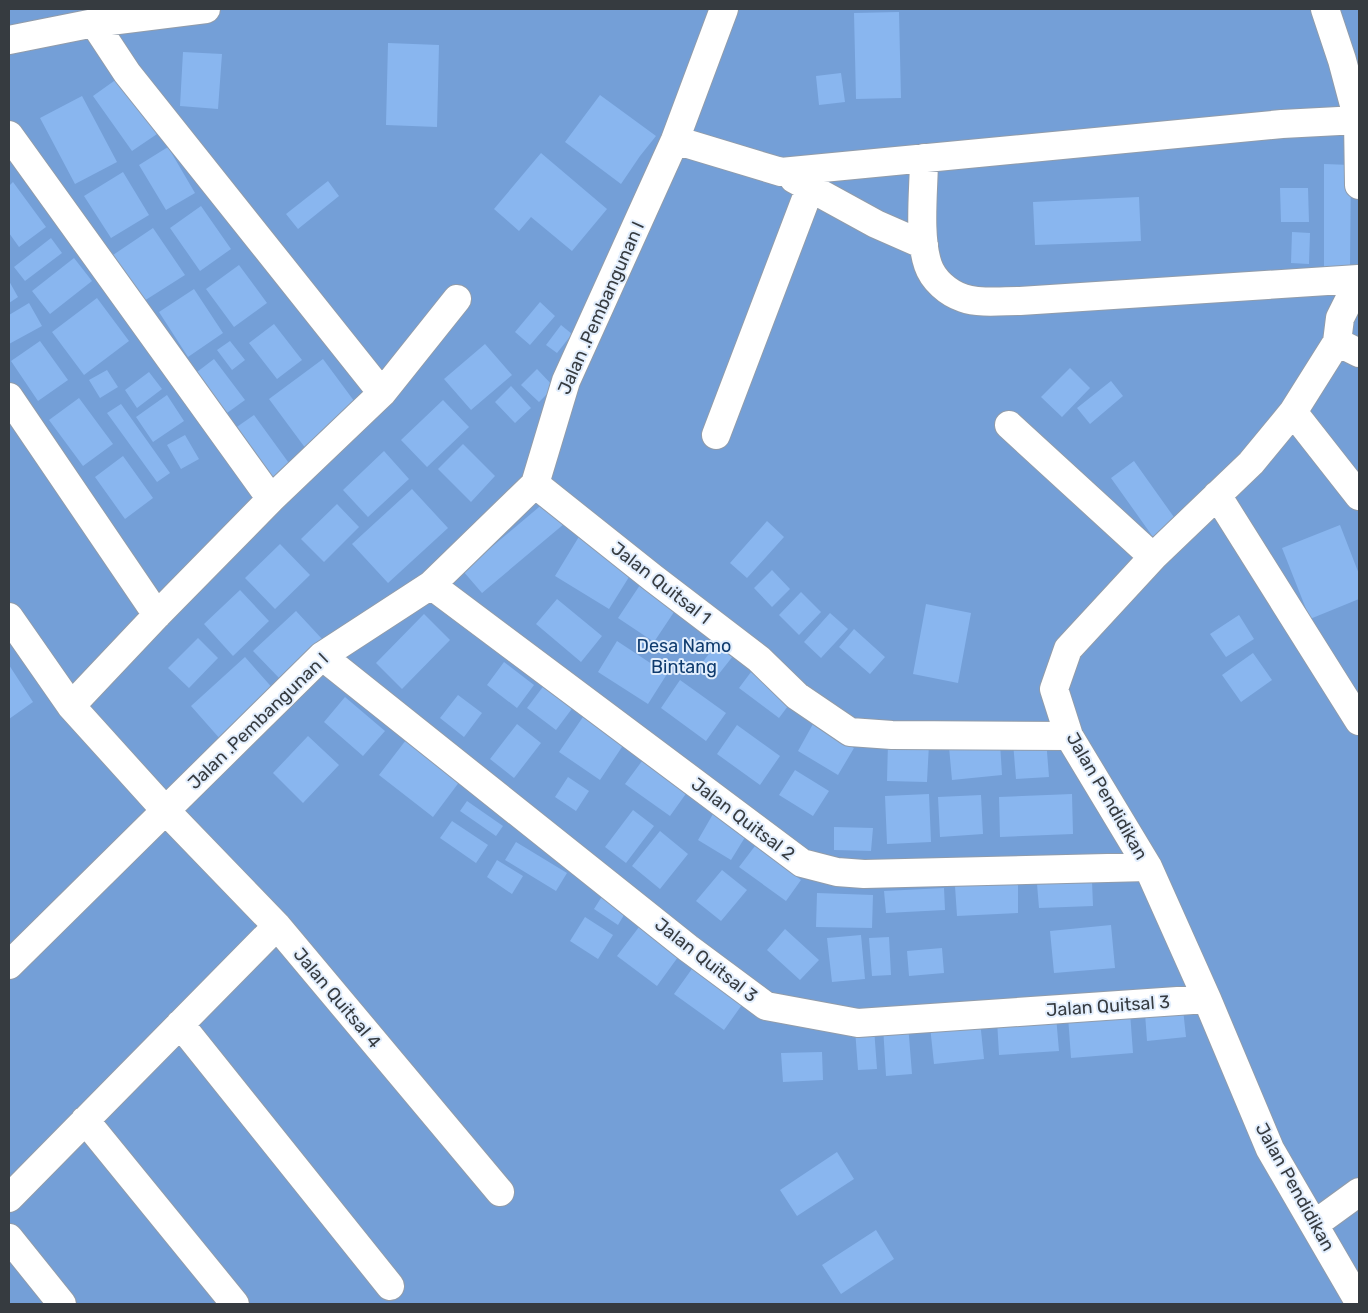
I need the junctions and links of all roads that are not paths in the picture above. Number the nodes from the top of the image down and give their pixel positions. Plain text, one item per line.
1 (206, 9) edge
2 (724, 9) edge
3 (1325, 9) edge
4 (94, 23) junction
5 (9, 39) edge
6 (1358, 120) junction
7 (9, 135) edge
8 (676, 140) junction
9 (924, 158) junction
10 (781, 172) junction
11 (1359, 185) edge
12 (810, 188) junction
13 (924, 245) junction
14 (457, 299) dead end
15 (1353, 302) edge
16 (382, 393) junction
17 (9, 396) edge
18 (1292, 412) junction
19 (1009, 425) dead end
20 (716, 435) dead end
21 (535, 484) junction
22 (1218, 496) junction
23 (1359, 496) edge
24 (271, 499) junction
25 (1153, 557) junction
26 (431, 585) junction
27 (156, 615) junction
28 (9, 617) edge
29 (322, 656) junction
30 (71, 706) junction
31 (1359, 721) edge
32 (1069, 736) junction
33 (166, 811) junction
34 (1148, 867) junction
35 (277, 926) junction
36 (9, 965) edge
37 (1207, 999) junction
38 (180, 1024) junction
39 (85, 1120) junction
40 (500, 1192) dead end
41 (1359, 1192) edge
42 (9, 1198) edge
43 (1315, 1224) junction
44 (9, 1238) edge
45 (390, 1286) dead end
46 (1359, 1302) edge
47 (62, 1304) edge
48 (235, 1304) edge

1 - 4 street
2 - 8 street, Jalan .Pembangunan I
3 - 6 street
4 - 5 street
4 - 16 street
6 - 9 street
6 - 11 street
7 - 24 street
8 - 10 street
8 - 21 street, Jalan .Pembangunan I
9 - 10 street
9 - 13 street
10 - 12 street
12 - 13 street
12 - 20 street
13 - 15 street
14 - 16 street
15 - 18 street, Jalan Pendidikan
16 - 24 street
17 - 27 street
18 - 22 street, Jalan Pendidikan
18 - 23 street
19 - 25 street
21 - 26 street, Jalan .Pembangunan I
21 - 32 street, Jalan Quitsal 1
22 - 25 street, Jalan Pendidikan
22 - 31 street
24 - 27 street
25 - 32 street, Jalan Pendidikan
26 - 29 street, Jalan .Pembangunan I
26 - 34 street, Jalan Quitsal 2
27 - 30 street
28 - 30 street, Jalan Quitsal 4
29 - 33 street, Jalan .Pembangunan I
29 - 37 street, Jalan Quitsal 3
30 - 33 street, Jalan Quitsal 4
32 - 34 street, Jalan Pendidikan
33 - 35 street, Jalan Quitsal 4
33 - 36 street, Jalan .Pembangunan I
34 - 37 street, Jalan Pendidikan
35 - 38 street
35 - 40 street, Jalan Quitsal 4
37 - 43 street, Jalan Pendidikan
38 - 39 street
38 - 45 street
39 - 42 street
39 - 48 street
41 - 43 street
43 - 46 street, Jalan Pendidikan
44 - 47 street

